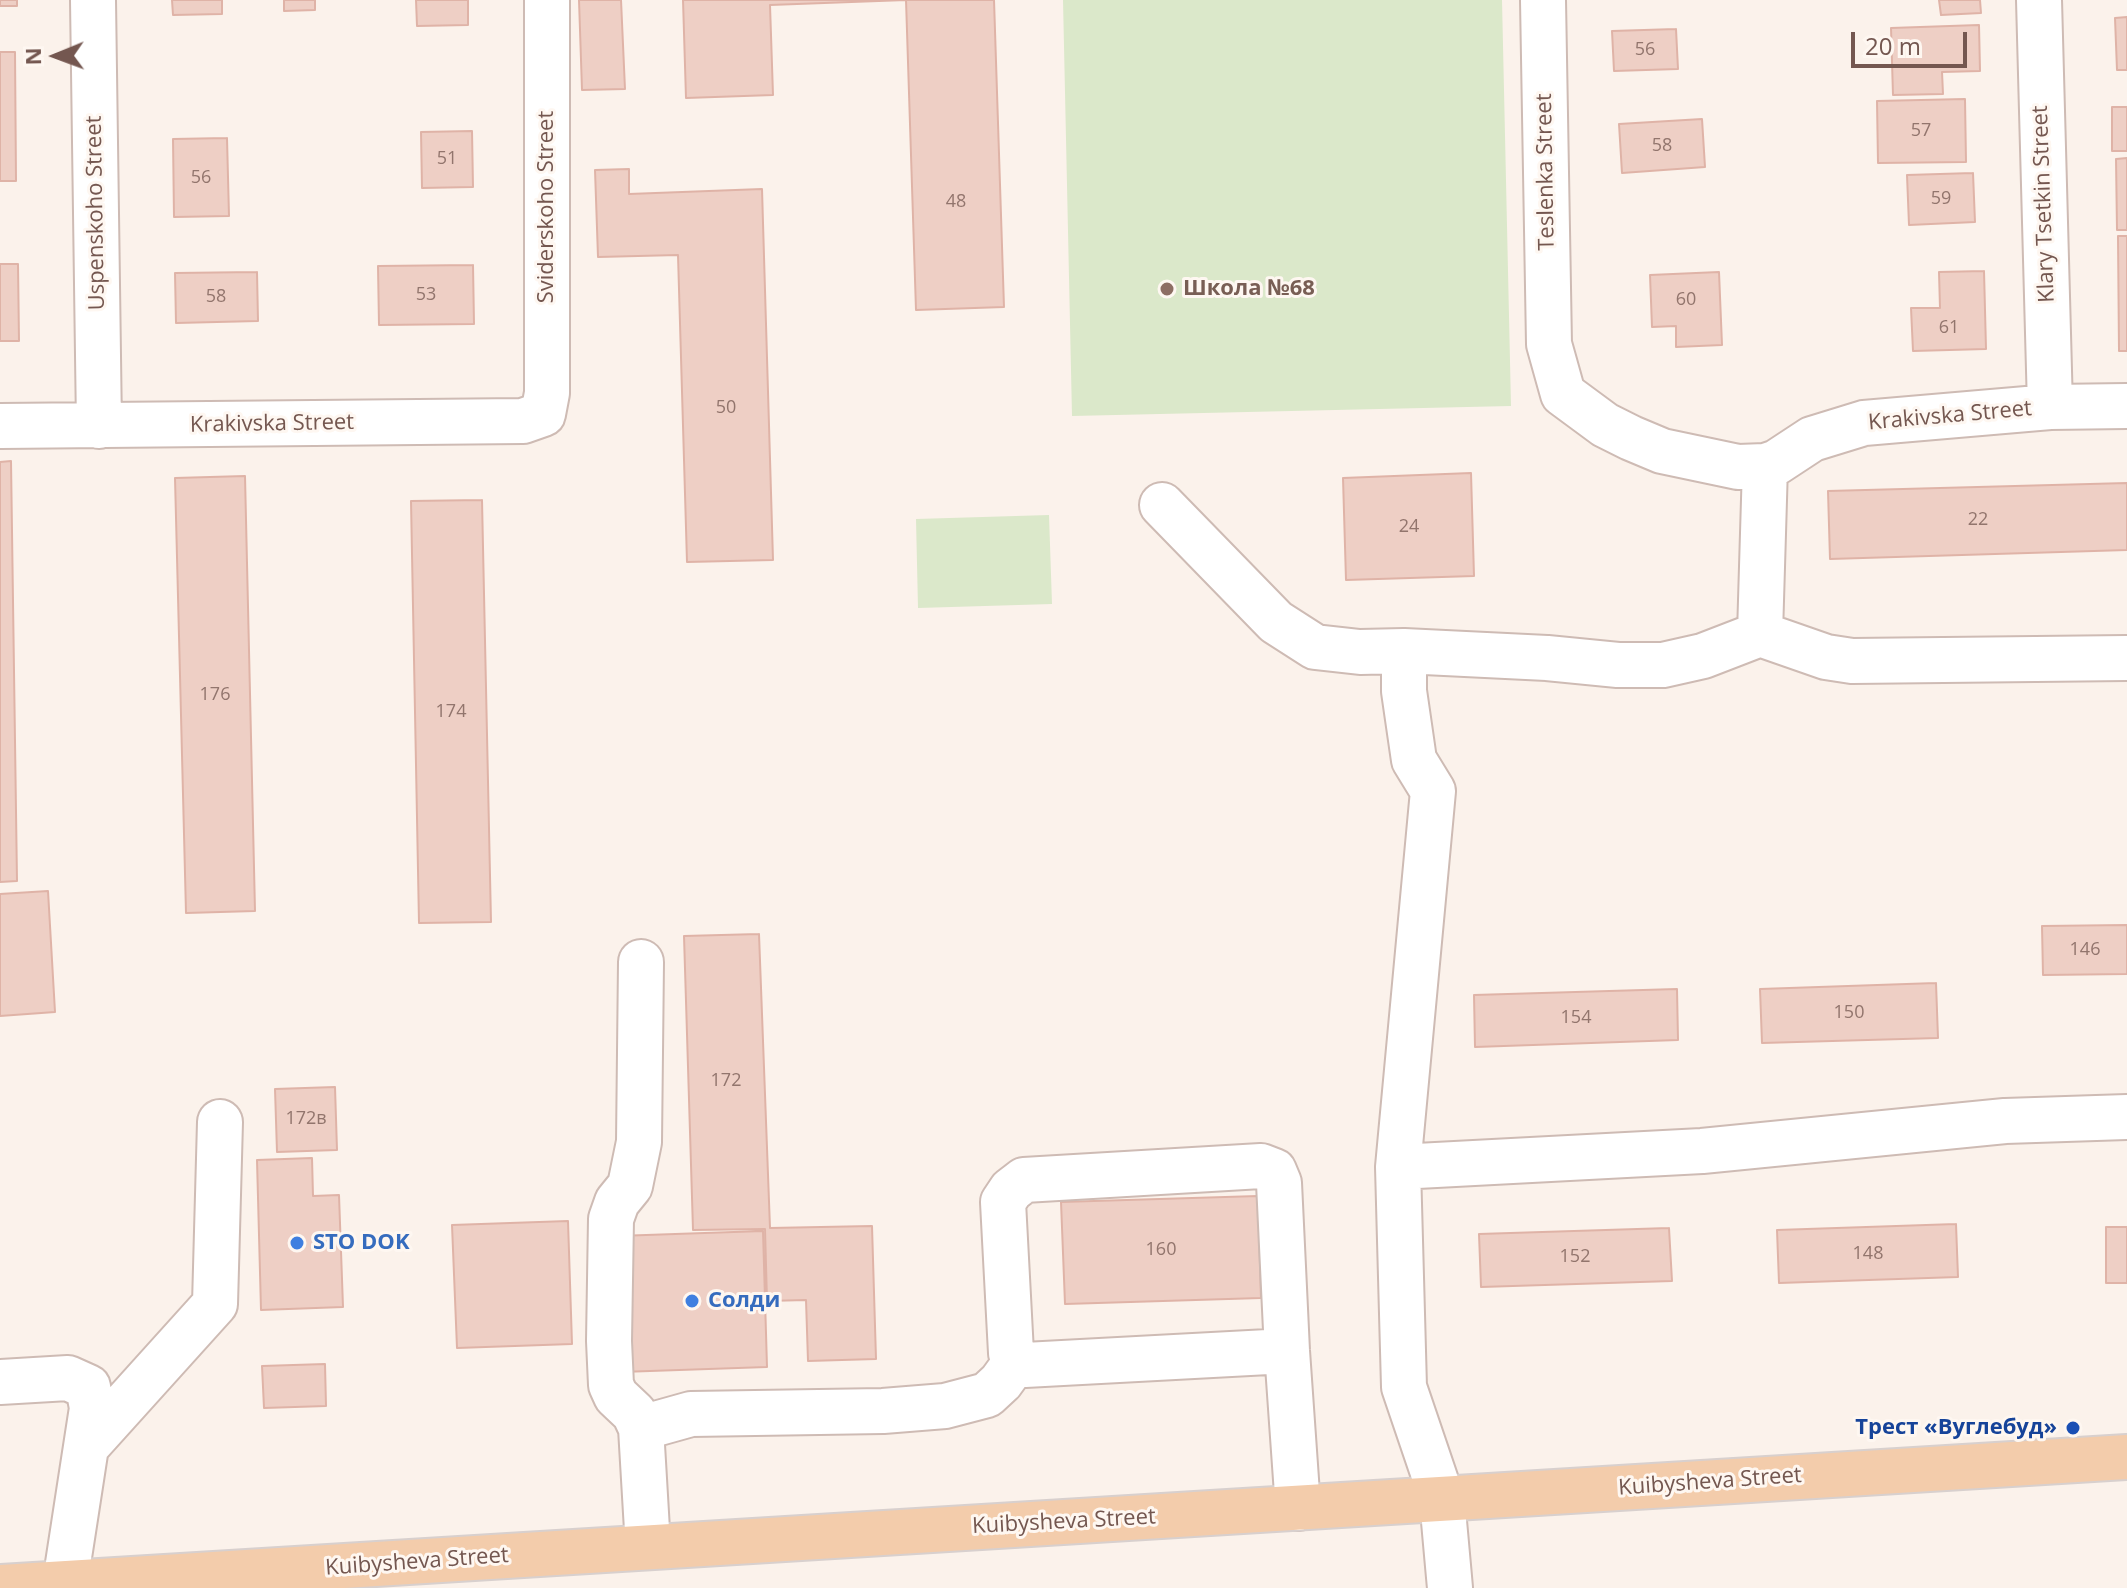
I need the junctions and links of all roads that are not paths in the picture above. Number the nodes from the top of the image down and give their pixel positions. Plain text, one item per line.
1 (93, 0) edge
2 (547, 0) edge
3 (1543, 0) edge
4 (2039, 0) edge
5 (2127, 406) edge
6 (2050, 407) junction
7 (543, 414) joint
8 (0, 426) edge
9 (99, 426) junction
10 (1765, 466) junction
11 (1162, 505) dead end
12 (1760, 634) junction
13 (1404, 651) junction
14 (2127, 658) edge
15 (641, 962) dead end
16 (2127, 1117) edge
17 (220, 1122) dead end
18 (1398, 1167) junction
19 (1287, 1351) junction
20 (1014, 1364) junction
21 (0, 1382) edge
22 (641, 1428) junction
23 (86, 1447) junction
24 (2127, 1457) edge
25 (1442, 1499) junction
26 (1298, 1508) junction
27 (648, 1547) junction
28 (65, 1583) junction
29 (5, 1587) edge
30 (1450, 1588) edge

1 - 9 street, Uspenskoho Street
2 - 7 street, Sviderskoho Street
3 - 10 street, Teslenka Street
4 - 6 street, Klary Tsetkin Street
5 - 6 street, Krakivska Street
6 - 10 street, Krakivska Street
7 - 9 street, Krakivska Street
8 - 9 street, Krakivska Street
10 - 12 street
11 - 13 street
12 - 13 street
12 - 14 street
13 - 18 street
15 - 22 street
16 - 18 street
17 - 23 street
18 - 25 street
19 - 20 street
19 - 20 street
19 - 26 street
20 - 22 street
21 - 23 street
22 - 27 street
23 - 28 street
24 - 25 main road, Kuibysheva Street
25 - 26 main road, Kuibysheva Street
25 - 30 street
26 - 27 main road, Kuibysheva Street
27 - 28 main road, Kuibysheva Street
28 - 29 main road, Kuibysheva Street

